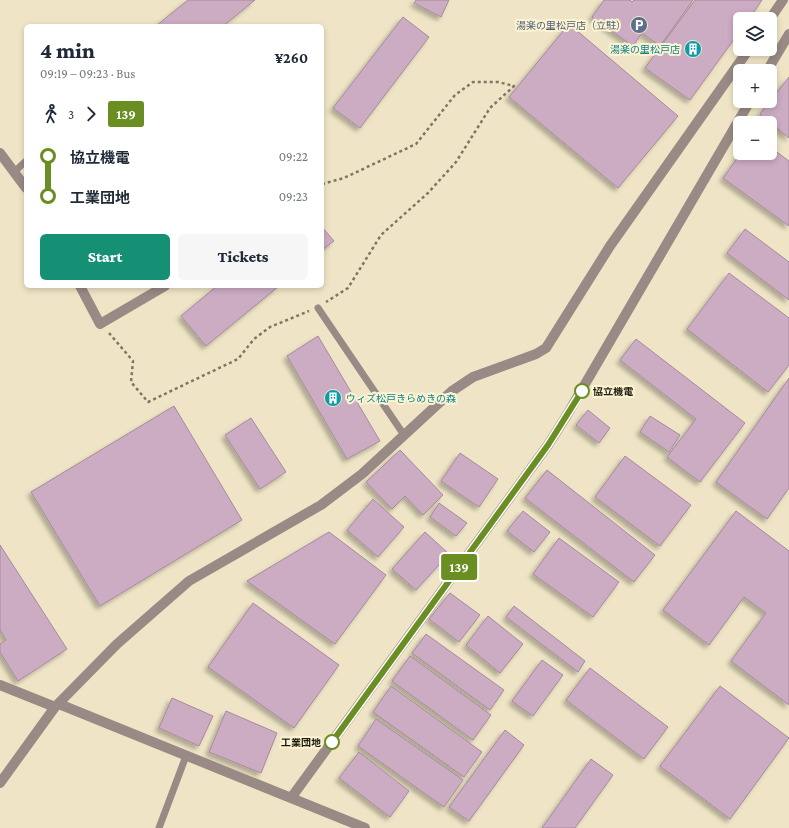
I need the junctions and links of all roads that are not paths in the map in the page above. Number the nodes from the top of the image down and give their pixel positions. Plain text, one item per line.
1 (783, 0) edge
2 (775, 12) edge
3 (789, 34) edge
4 (744, 56) edge
5 (771, 64) edge
6 (746, 108) edge
7 (0, 153) edge
8 (24, 163) edge
9 (14, 172) junction
10 (24, 185) edge
11 (81, 288) edge
12 (162, 288) edge
13 (318, 308) road end
14 (404, 435) junction
15 (0, 685) edge
16 (57, 706) junction
17 (186, 756) junction
18 (0, 783) edge
19 (291, 798) junction
20 (159, 828) edge
21 (365, 828) edge

1 - 2 street
3 - 5 street
4 - 14 street
6 - 19 street
7 - 9 street
8 - 9 lane
9 - 10 street
11 - 12 street
13 - 14 lane
14 - 16 street
15 - 16 street
16 - 17 street
16 - 18 street
17 - 19 street
17 - 20 lane
19 - 21 street

